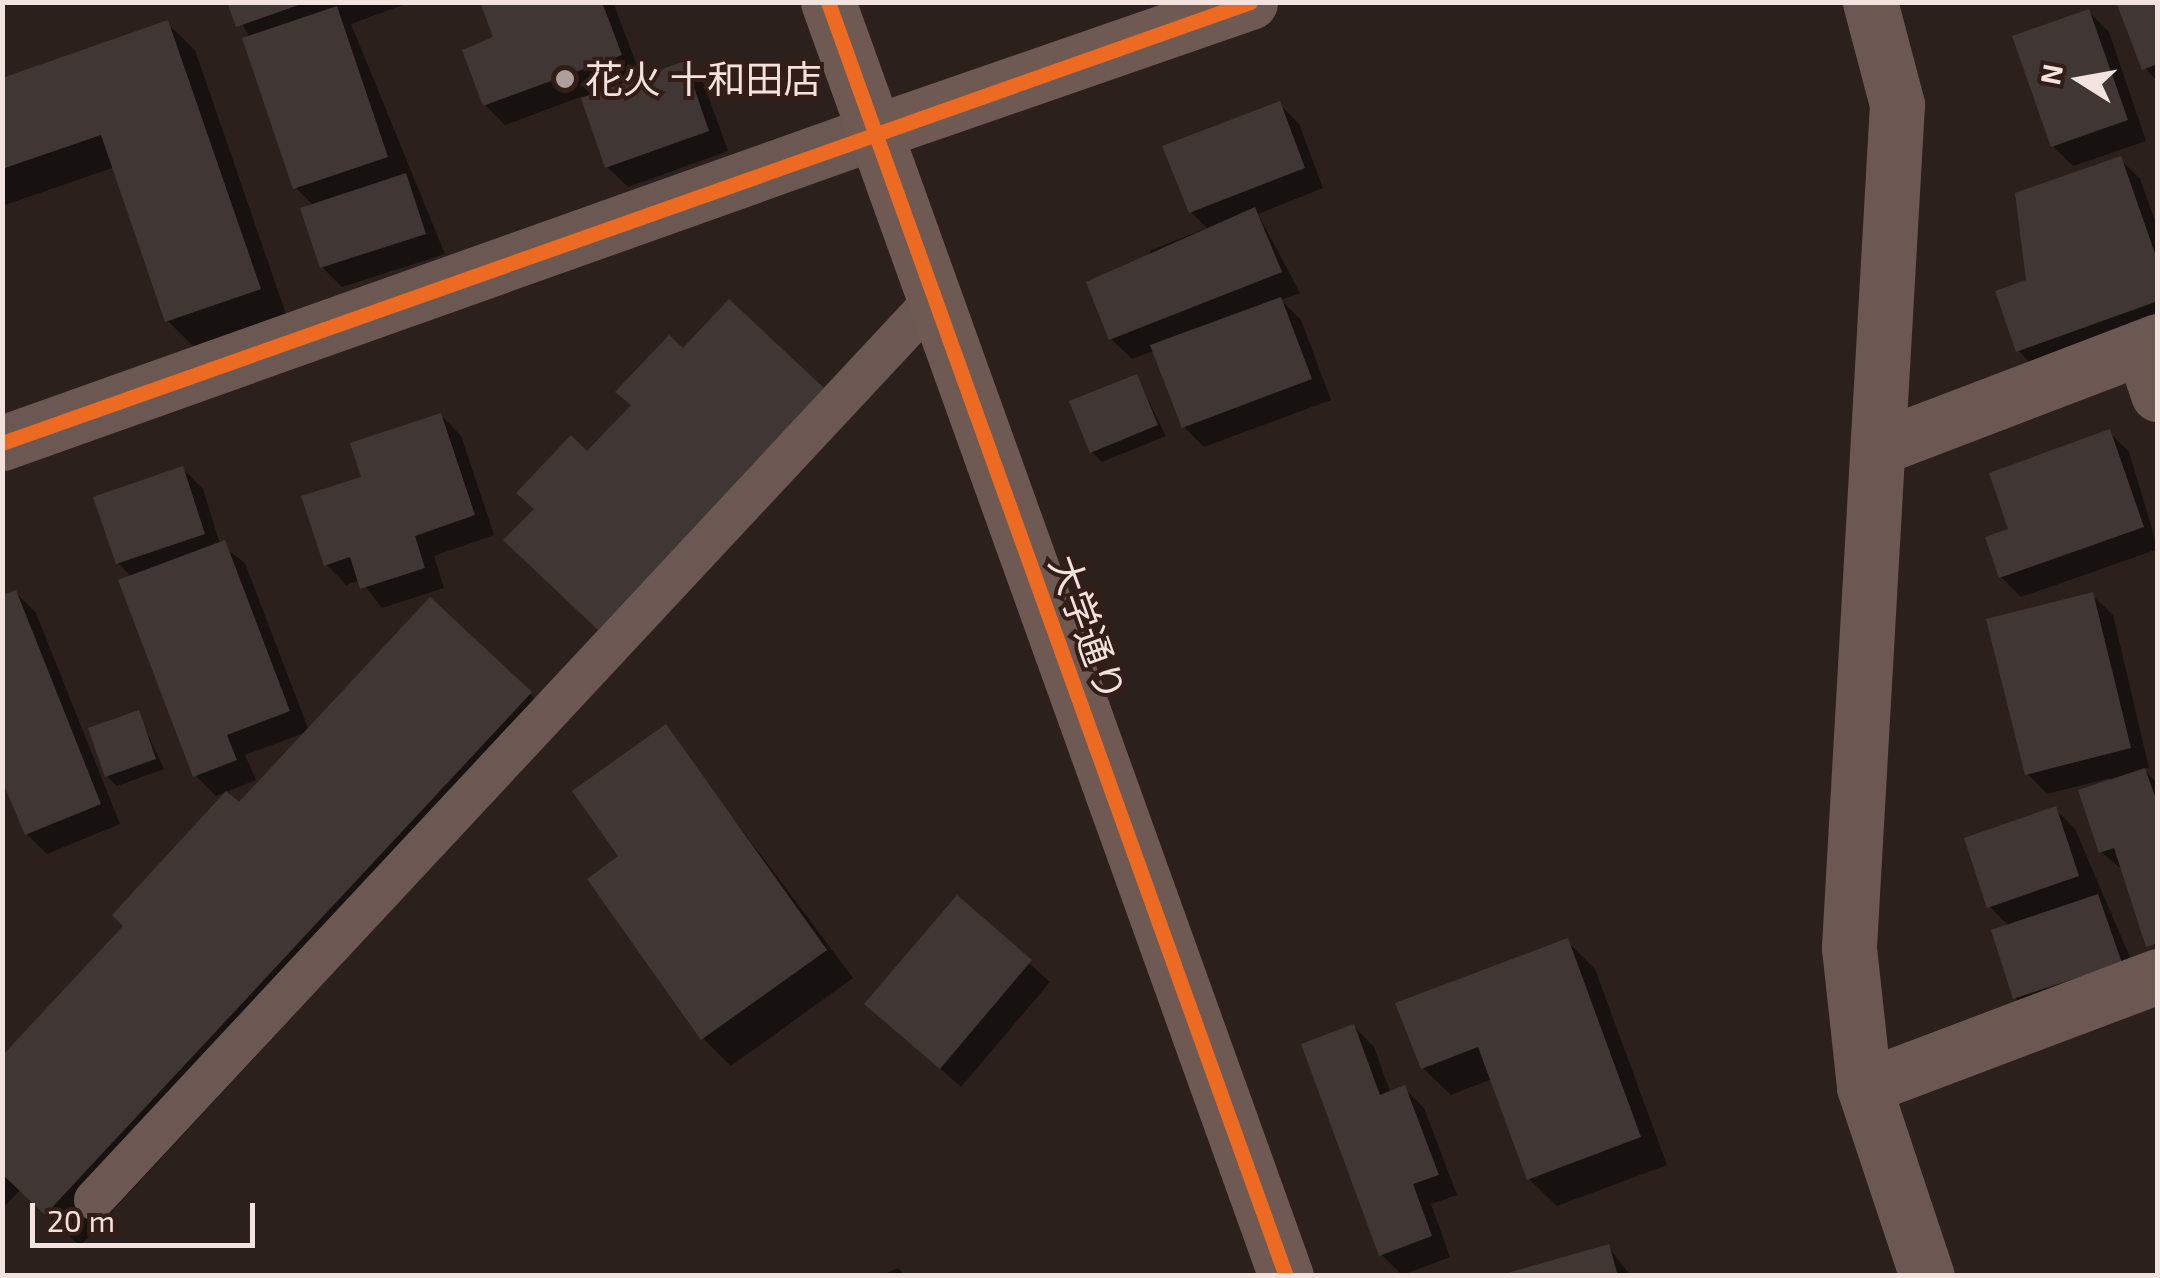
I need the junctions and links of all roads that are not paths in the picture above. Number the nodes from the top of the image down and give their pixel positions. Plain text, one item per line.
1 (828, 2) edge
2 (1250, 2) edge
3 (1870, 2) edge
4 (875, 132) junction
5 (935, 298) junction
6 (2152, 361) edge
7 (2, 443) edge
8 (1880, 447) junction
9 (2158, 976) edge
10 (1864, 1087) junction
11 (94, 1200) dead end
12 (1286, 1276) edge
13 (1927, 1276) edge

1 - 4 street, 大学通り
2 - 4 street
3 - 8 street
4 - 5 street, 大学通り
4 - 7 street
5 - 11 lane
5 - 12 street, 大学通り
6 - 8 street
8 - 10 street
9 - 10 street
10 - 13 street

